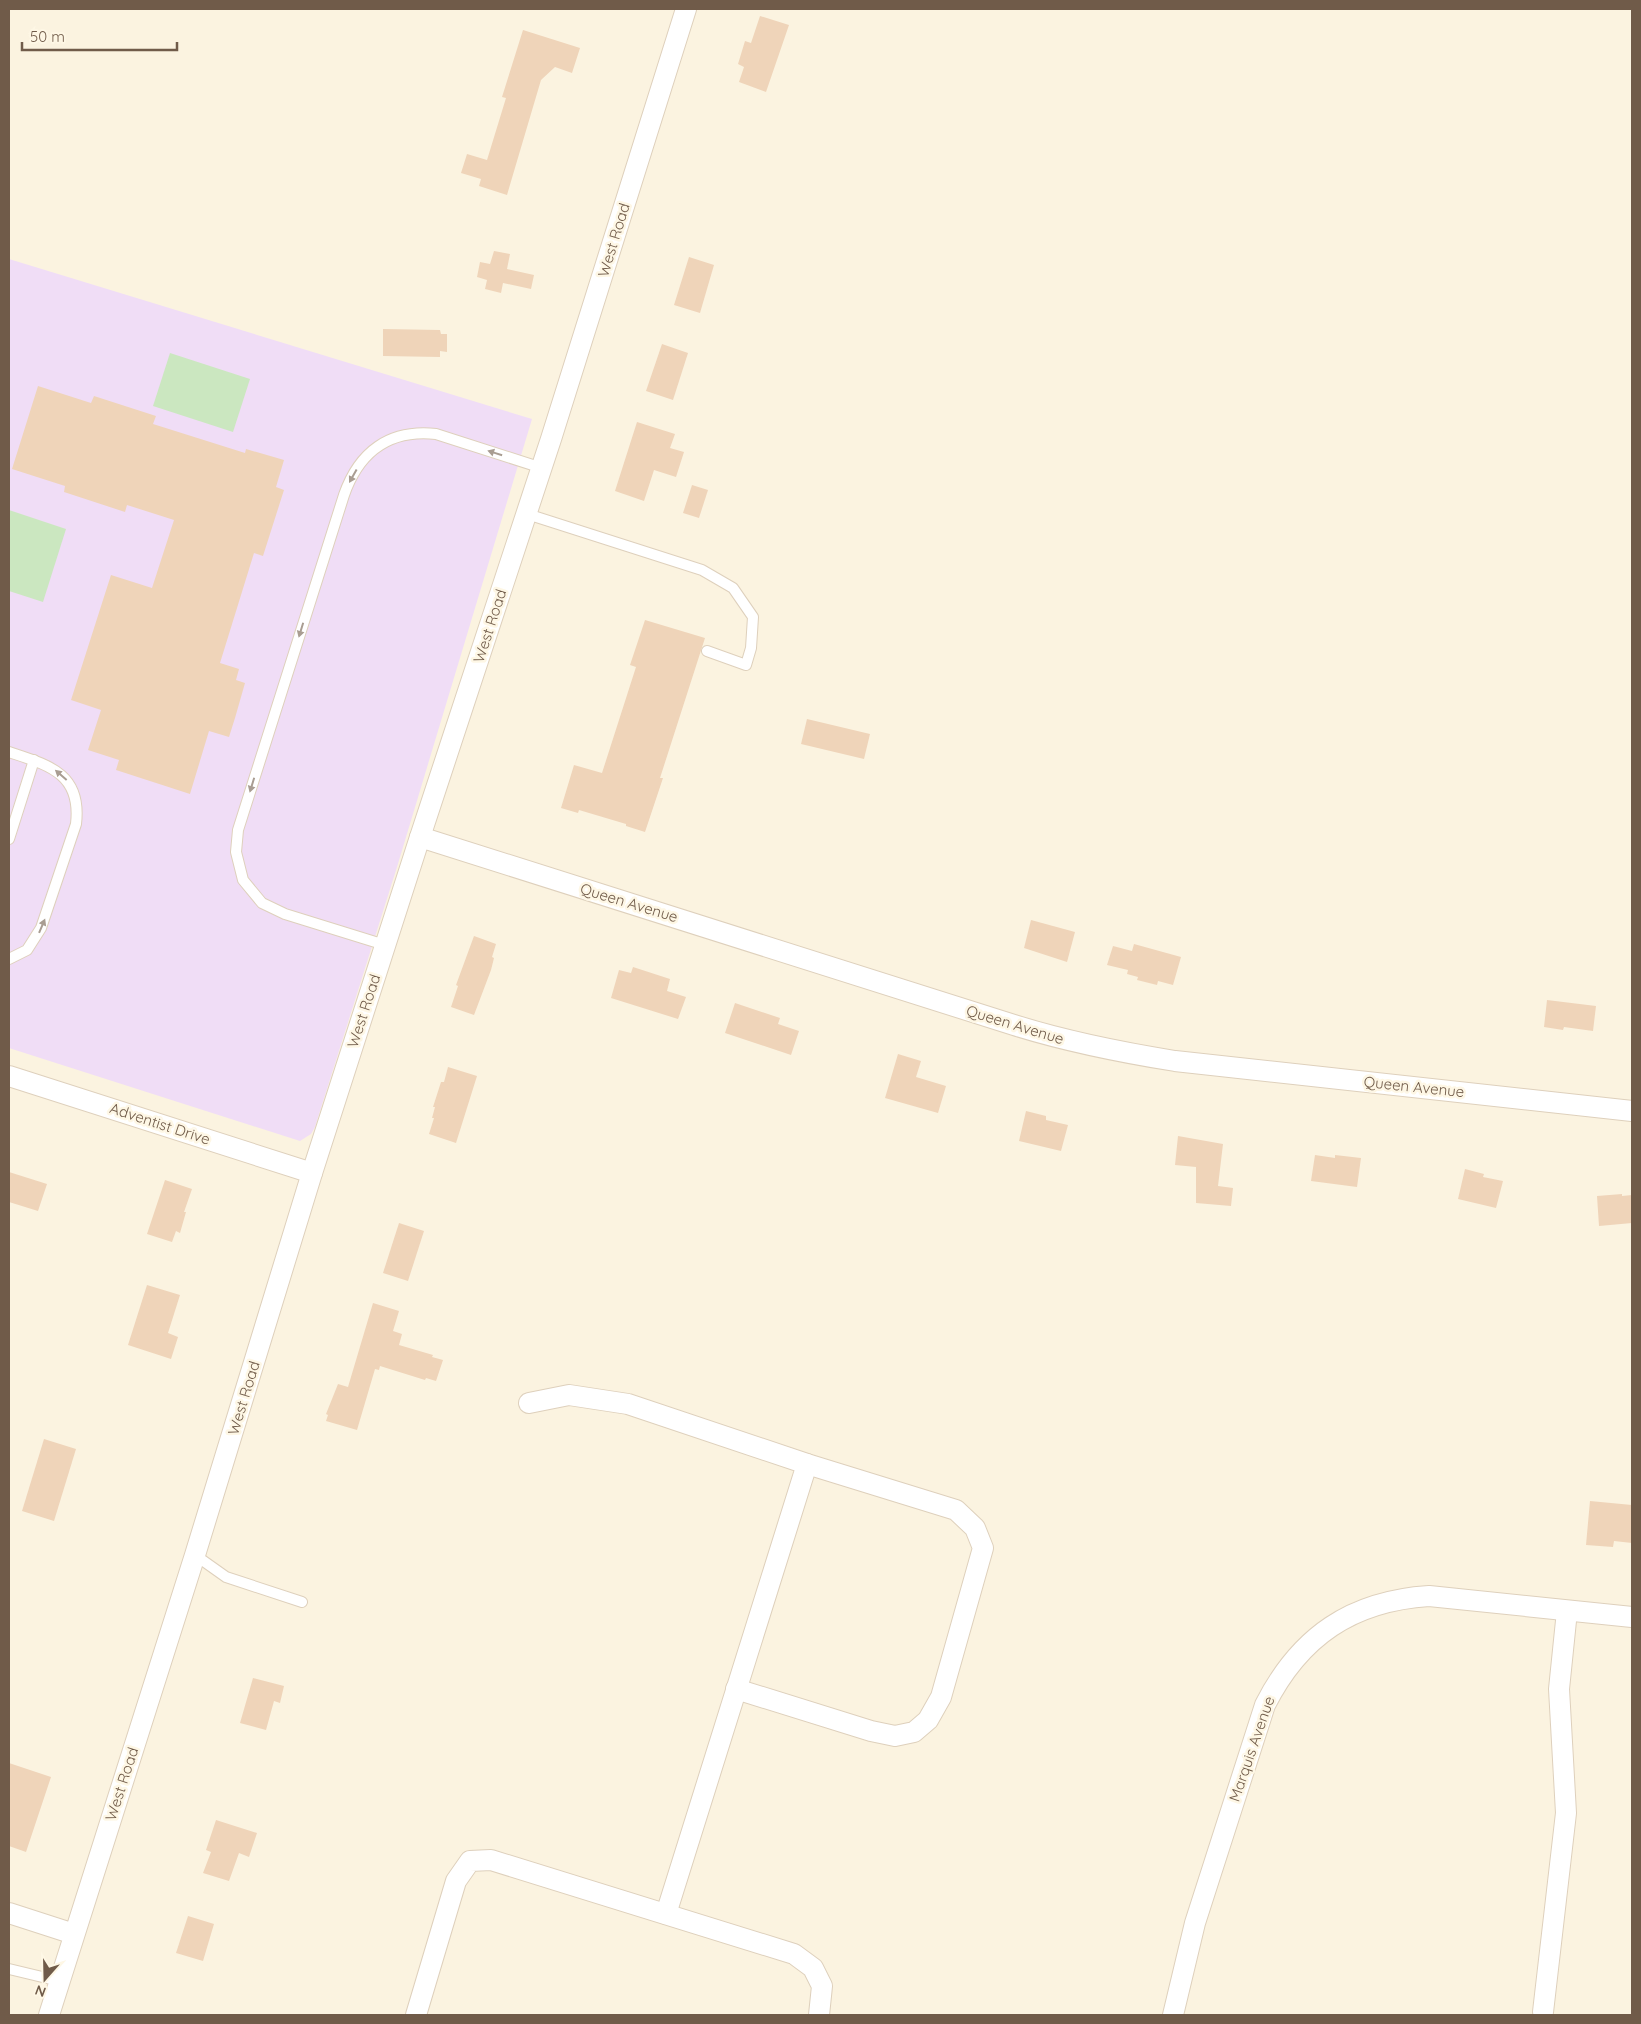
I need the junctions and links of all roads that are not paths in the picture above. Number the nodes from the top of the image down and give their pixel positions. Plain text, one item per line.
1 (686, 9) edge
2 (542, 468) junction
3 (527, 514) junction
4 (707, 651) dead end
5 (9, 752) edge
6 (34, 760) junction
7 (9, 838) edge
8 (420, 838) junction
9 (385, 945) junction
10 (9, 959) edge
11 (9, 1076) edge
12 (1632, 1112) edge
13 (312, 1173) junction
14 (529, 1403) dead end
15 (807, 1464) junction
16 (195, 1555) junction
17 (302, 1602) dead end
18 (1567, 1611) junction
19 (1632, 1617) edge
20 (736, 1689) junction
21 (9, 1913) edge
22 (666, 1914) junction
23 (74, 1934) junction
24 (9, 1969) edge
25 (59, 1981) junction
26 (1543, 2012) dead end
27 (49, 2015) edge
28 (416, 2015) edge
29 (819, 2015) edge
30 (1173, 2015) edge

1 - 2 street, West Road
2 - 3 street, West Road
2 -> 9 lane
3 - 4 lane
3 - 8 street, West Road
5 - 6 lane
6 - 7 lane
10 -> 6 lane
8 - 9 street, West Road
8 - 12 street, Queen Avenue
9 - 13 street, West Road
11 - 13 street, Adventist Drive
13 - 16 street, West Road
14 - 15 street
15 - 20 street
15 - 20 street
16 - 17 lane
16 - 23 street, West Road
18 - 19 street, Marquis Avenue
18 - 26 street
18 - 30 street, Marquis Avenue
20 - 22 street
21 - 23 street
22 - 28 street
22 - 29 street
23 - 25 street, West Road
24 - 25 lane
25 - 27 street, West Road

